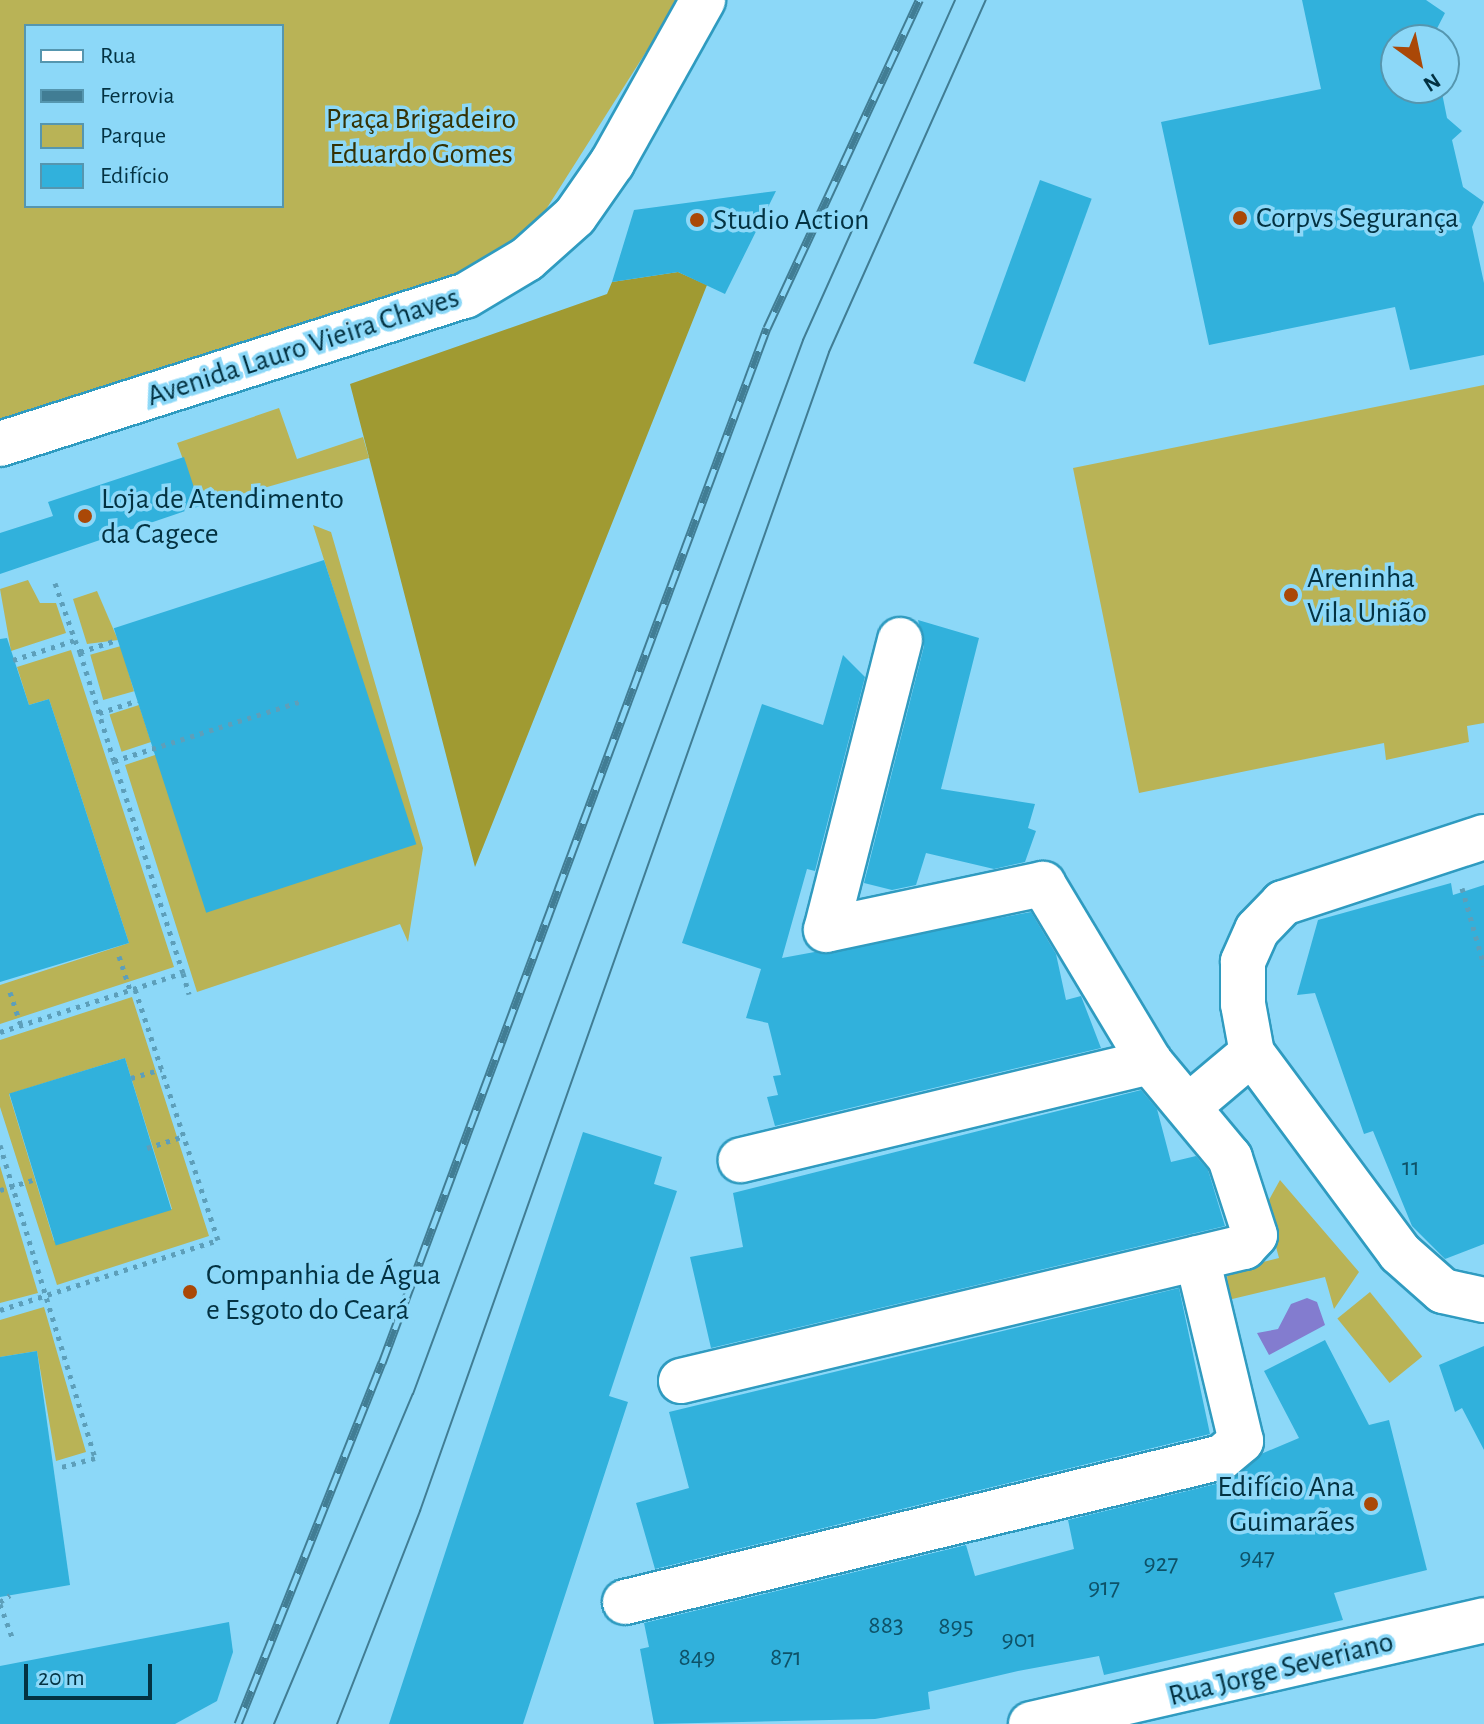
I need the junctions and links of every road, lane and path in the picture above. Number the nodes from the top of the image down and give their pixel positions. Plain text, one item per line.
1 (703, 0) edge
2 (0, 444) edge
3 (55, 583) dead end
4 (75, 640) junction
5 (118, 640) dead end
6 (900, 640) dead end
7 (80, 652) junction
8 (13, 660) dead end
9 (137, 701) dead end
10 (302, 701) dead end
11 (99, 713) junction
12 (114, 761) junction
13 (1484, 837) edge
14 (1459, 875) dead end
15 (119, 956) dead end
16 (1484, 966) edge
17 (183, 973) junction
18 (133, 990) junction
19 (10, 992) dead end
20 (189, 994) dead end
21 (21, 1025) junction
22 (0, 1032) edge
23 (1252, 1053) junction
24 (1150, 1062) junction
25 (162, 1069) junction
26 (131, 1078) dead end
27 (1189, 1106) junction
28 (183, 1136) junction
29 (0, 1145) edge
30 (147, 1148) dead end
31 (741, 1160) dead end
32 (35, 1179) dead end
33 (13, 1187) junction
34 (0, 1190) edge
35 (1197, 1258) junction
36 (48, 1296) junction
37 (1484, 1300) edge
38 (0, 1310) edge
39 (681, 1381) dead end
40 (58, 1468) dead end
41 (10, 1595) dead end
42 (625, 1602) dead end
43 (0, 1603) edge
44 (1484, 1620) edge
45 (13, 1640) dead end
46 (1165, 1711) edge
47 (1031, 1724) edge

1 - 2 street, Avenida Lauro Vieira Chaves
3 - 4 path
4 - 7 path
4 - 8 path
5 - 7 path
6 - 24 street
7 - 11 path
9 - 11 path
10 - 12 path
11 - 12 path
12 - 17 path
13 - 23 street
14 - 16 path
15 - 18 path
17 - 18 path
17 - 20 path
18 - 21 path
18 - 25 path
19 - 21 path
21 - 22 path
23 - 27 street
23 - 37 street
24 - 27 street
24 - 31 street
25 - 26 path
25 - 28 path
27 - 35 street
28 - 30 path
28 - 36 path
29 - 33 path
32 - 33 path
33 - 34 path
33 - 36 path
35 - 39 street
35 - 42 street
36 - 38 path
36 - 40 path
41 - 43 path
43 - 45 path
44 - 46 street, Rua Jorge Severiano
46 - 47 street, Rua Jorge Severiano

